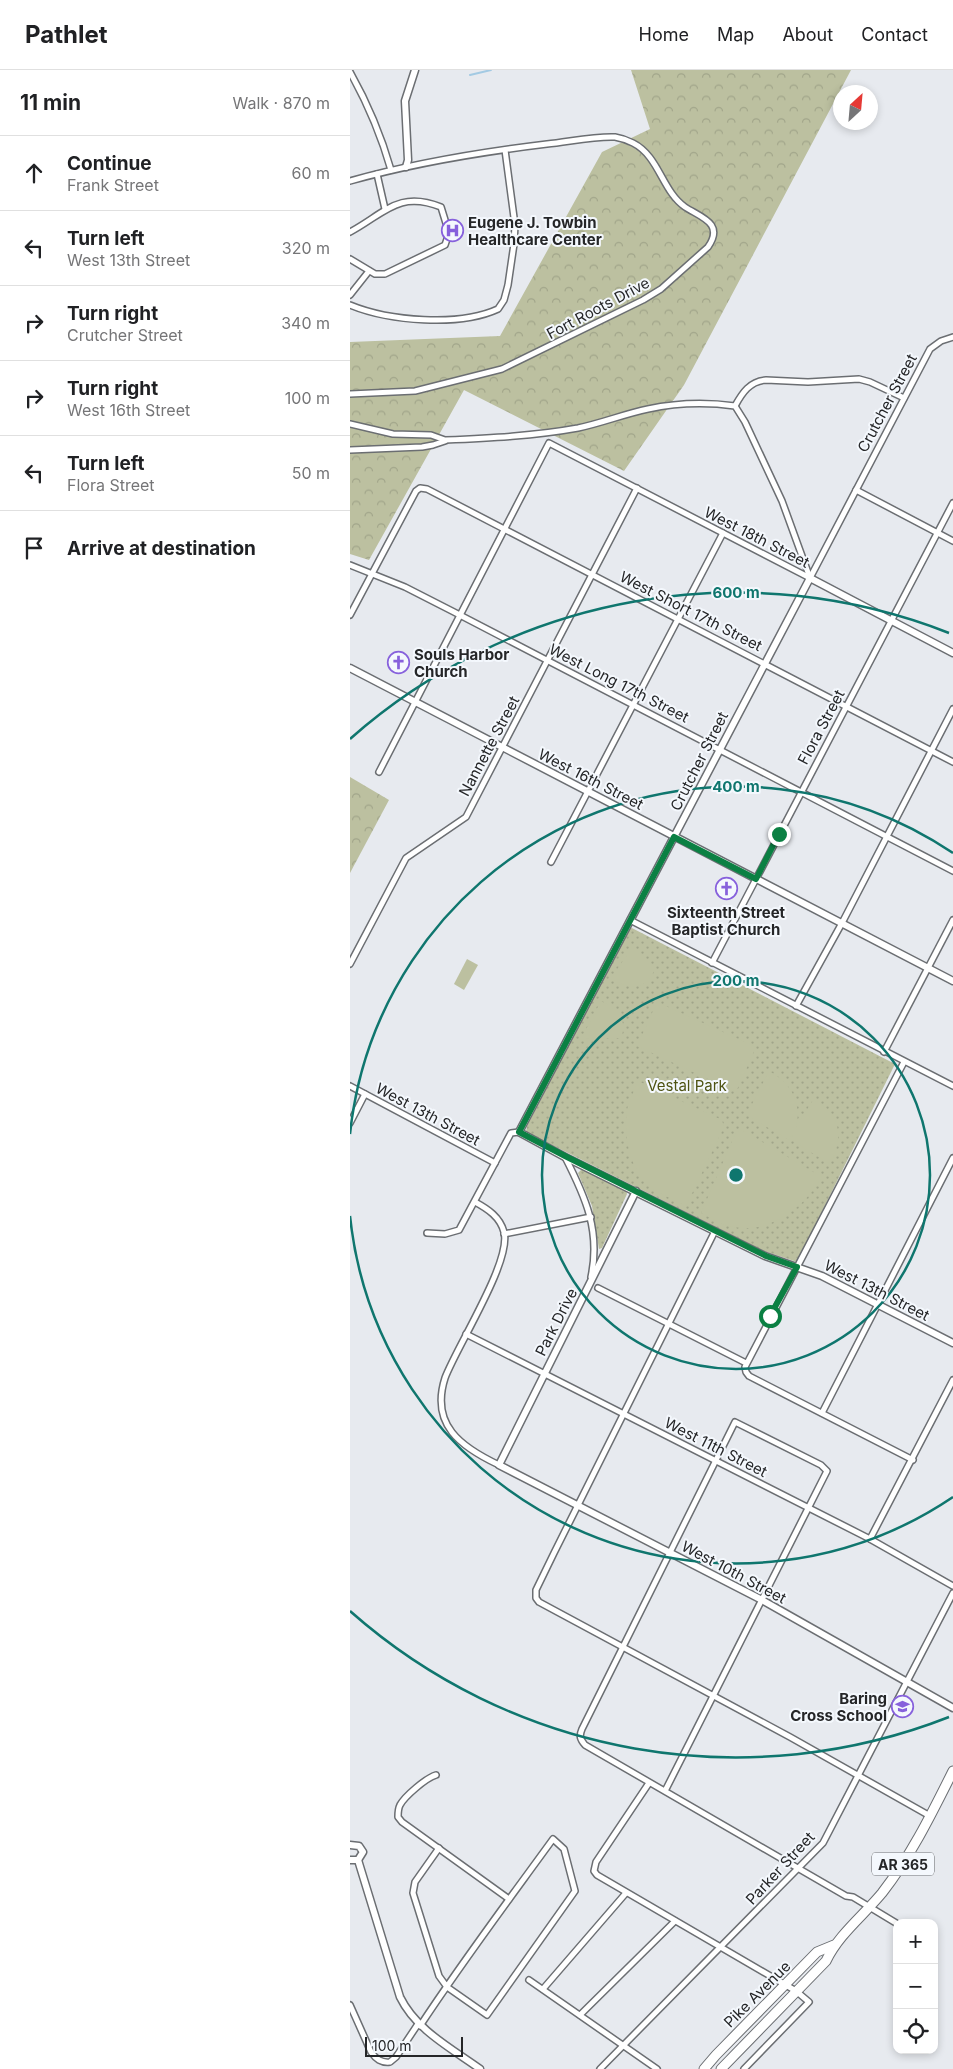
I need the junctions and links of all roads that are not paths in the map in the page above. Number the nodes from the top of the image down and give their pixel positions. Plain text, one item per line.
1 (414, 70) edge
2 (350, 72) edge
3 (504, 150) junction
4 (406, 167) junction
5 (391, 170) junction
6 (377, 174) junction
7 (350, 181) edge
8 (384, 209) junction
9 (350, 232) edge
10 (350, 259) edge
11 (369, 271) junction
12 (350, 295) edge
13 (350, 305) edge
14 (953, 337) edge
15 (350, 394) edge
16 (904, 398) junction
17 (735, 406) junction
18 (350, 424) edge
19 (445, 440) junction
20 (350, 450) edge
21 (637, 488) junction
22 (856, 490) junction
23 (953, 502) edge
24 (505, 529) junction
25 (723, 533) junction
26 (937, 533) junction
27 (953, 541) edge
28 (350, 565) edge
29 (372, 573) junction
30 (592, 574) junction
31 (810, 578) junction
32 (350, 615) edge
33 (460, 616) junction
34 (679, 619) junction
35 (891, 620) junction
36 (953, 653) edge
37 (547, 660) junction
38 (764, 662) junction
39 (350, 668) edge
40 (415, 702) junction
41 (634, 706) junction
42 (846, 706) junction
43 (953, 709) edge
44 (502, 747) junction
45 (719, 750) junction
46 (932, 750) junction
47 (953, 762) edge
48 (380, 772) dead end
49 (589, 792) junction
50 (801, 792) junction
51 (674, 837) junction
52 (887, 837) junction
53 (552, 862) dead end
54 (953, 871) edge
55 (756, 879) junction
56 (630, 920) junction
57 (953, 920) edge
58 (842, 924) junction
59 (712, 963) junction
60 (350, 964) edge
61 (928, 968) junction
62 (953, 981) edge
63 (796, 1006) junction
64 (884, 1052) junction
65 (904, 1062) junction
66 (350, 1086) edge
67 (953, 1086) edge
68 (365, 1094) junction
69 (350, 1123) edge
70 (519, 1132) junction
71 (565, 1156) junction
72 (953, 1158) edge
73 (495, 1163) junction
74 (636, 1191) junction
75 (475, 1202) junction
76 (590, 1217) junction
77 (715, 1232) junction
78 (427, 1233) dead end
79 (504, 1234) junction
80 (797, 1267) junction
81 (590, 1282) junction
82 (598, 1288) dead end
83 (878, 1304) junction
84 (669, 1324) junction
85 (466, 1334) junction
86 (953, 1343) edge
87 (746, 1363) junction
88 (544, 1374) junction
89 (953, 1380) edge
90 (822, 1413) junction
91 (624, 1414) junction
92 (912, 1460) junction
93 (716, 1461) junction
94 (499, 1465) junction
95 (578, 1506) junction
96 (807, 1507) junction
97 (870, 1539) junction
98 (670, 1553) junction
99 (953, 1586) edge
100 (953, 1593) edge
101 (762, 1600) junction
102 (623, 1646) junction
103 (907, 1682) junction
104 (713, 1696) junction
105 (953, 1708) edge
106 (953, 1771) edge
107 (436, 1776) dead end
108 (858, 1776) junction
109 (649, 1783) junction
110 (665, 1791) junction
111 (930, 1816) junction
112 (350, 1845) edge
113 (439, 1848) junction
114 (350, 1860) edge
115 (358, 1860) junction
116 (800, 1869) junction
117 (626, 1893) junction
118 (509, 1899) junction
119 (869, 1908) junction
120 (675, 1921) junction
121 (893, 1921) edge
122 (834, 1945) junction
123 (721, 1947) junction
124 (529, 1980) dead end
125 (785, 1985) junction
126 (447, 1987) junction
127 (543, 1989) junction
128 (796, 1991) junction
129 (350, 2005) edge
130 (580, 2015) junction
131 (419, 2025) junction
132 (623, 2045) junction
133 (480, 2069) edge
134 (600, 2069) edge
135 (657, 2069) edge
136 (704, 2069) edge
137 (721, 2069) edge
138 (744, 2069) edge

1 - 4 street
2 - 5 street
3 - 4 street
3 - 13 street
3 - 15 street, Fort Roots Drive
4 - 5 street
5 - 6 street
6 - 7 street
6 - 8 street
8 - 9 street
8 - 11 street
10 - 11 street
11 - 12 street
14 - 16 street, Crutcher Street
16 - 17 street
16 - 22 street, Crutcher Street
17 - 19 street
17 - 31 street
18 - 19 street
19 - 20 street
21 - 24 street, West 18th Street
21 - 25 street, West 18th Street
21 - 30 street, Nannette Street
22 - 26 street
22 - 31 street, Crutcher Street
23 - 26 street, Flora Street
24 - 29 street, West Short 17th Street
24 - 30 street, West Short 17th Street
24 - 33 street
25 - 31 street, West 18th Street
25 - 34 street
26 - 27 street
26 - 35 street, Flora Street
28 - 29 street, West Long 17th Street
29 - 32 street
29 - 33 street, West Long 17th Street
30 - 34 street, West Short 17th Street
30 - 37 street, Nannette Street
31 - 35 street, West 18th Street
31 - 38 street, Crutcher Street
33 - 37 street, West Long 17th Street
33 - 40 street
34 - 38 street, West Short 17th Street
34 - 41 street
35 - 36 street, West 18th Street
35 - 42 street, Flora Street
37 - 41 street, West Long 17th Street
37 - 44 street, Nannette Street
38 - 42 street, West Short 17th Street
38 - 45 street, Crutcher Street
39 - 40 street, West 16th Street
40 - 44 street, West 16th Street
40 - 48 street
41 - 45 street, West Long 17th Street
41 - 49 street
42 - 46 street, West Short 17th Street
42 - 50 street, Flora Street
43 - 46 street
44 - 49 street, West 16th Street
44 - 60 street, Nannette Street
45 - 50 street, West Long 17th Street
45 - 51 street, Crutcher Street
46 - 47 street, West Short 17th Street
46 - 52 street
49 - 51 street, West 16th Street
49 - 53 street
50 - 52 street, West Long 17th Street
50 - 55 street, Flora Street
51 - 55 street, West 16th Street
51 - 56 street, Crutcher Street
52 - 54 street, West Long 17th Street
52 - 58 street
55 - 58 street, West 16th Street
55 - 59 street, Flora Street
56 - 59 street
56 - 70 street, Crutcher Street
57 - 61 street
58 - 61 street, West 16th Street
58 - 63 street
59 - 63 street
61 - 62 street, West 16th Street
61 - 64 street
63 - 64 street
64 - 65 street
65 - 67 street
65 - 80 street
66 - 68 street, West 13th Street
68 - 69 street
68 - 73 street, West 13th Street
70 - 71 street, West 13th Street
70 - 73 street, Crutcher Street
71 - 74 street, West 13th Street
71 - 76 street
72 - 83 street
73 - 75 street, Crutcher Street
74 - 77 street, West 13th Street
74 - 81 street, Park Drive
75 - 78 street, Crutcher Street
75 - 79 street
76 - 79 street
76 - 81 street
77 - 80 street, West 13th Street
77 - 84 street
79 - 85 street
80 - 83 street, West 13th Street
80 - 87 street
81 - 88 street, Park Drive
82 - 84 street
83 - 86 street, West 13th Street
83 - 90 street
84 - 87 street
84 - 91 street
85 - 88 street, West 11th Street
85 - 94 street
87 - 90 street
88 - 91 street, West 11th Street
88 - 94 street, Park Drive
89 - 92 street
90 - 92 street
91 - 93 street, West 11th Street
91 - 95 street
92 - 97 street
93 - 96 street, West 11th Street
93 - 96 street
93 - 98 street
94 - 95 street, West 10th Street
95 - 98 street, West 10th Street
95 - 102 street
96 - 97 street, West 11th Street
96 - 101 street
97 - 99 street, West 11th Street
98 - 101 street, West 10th Street
98 - 102 street
100 - 103 street, Parker Street
101 - 103 street, West 10th Street
101 - 104 street
102 - 104 street
102 - 109 street
103 - 105 street, West 10th Street
103 - 108 street, Parker Street
104 - 108 street
104 - 110 street
106 - 111 main road, Pike Avenue / AR 365
107 - 113 street
108 - 111 street
108 - 116 street, Parker Street
109 - 110 street
109 - 117 street
110 - 116 street
111 - 119 main road, Pike Avenue / AR 365
112 - 115 street
113 - 118 street
113 - 126 street
114 - 115 street
115 - 131 street
116 - 119 street
116 - 123 street, Parker Street
117 - 120 street
117 - 127 street
118 - 126 street
118 - 126 street
119 - 121 street
119 - 122 main road, Pike Avenue / AR 365
120 - 123 street
120 - 130 street
122 - 125 main road, Pike Avenue / AR 365
122 - 128 main road, Pike Avenue / AR 365
123 - 125 street
123 - 132 street, Parker Street
124 - 127 street
125 - 128 street
125 - 136 main road, Pike Avenue / AR 365
126 - 131 street
127 - 130 street
128 - 137 main road, Pike Avenue / AR 365
128 - 138 street
129 - 131 street
130 - 132 street
131 - 133 street
132 - 134 street, Parker Street
132 - 135 street

